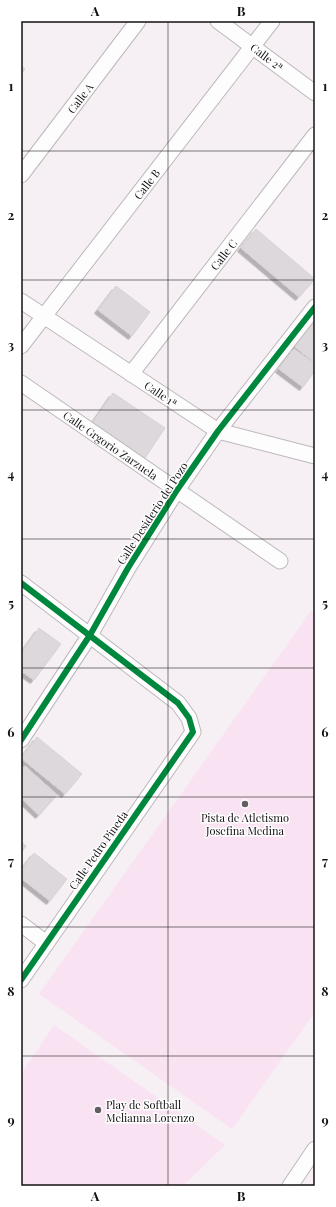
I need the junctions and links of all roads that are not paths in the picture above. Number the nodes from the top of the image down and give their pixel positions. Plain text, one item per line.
1 (138, 21) edge
2 (218, 21) edge
3 (272, 21) edge
4 (252, 47) junction
5 (315, 93) edge
6 (315, 135) edge
7 (21, 175) edge
8 (21, 301) edge
9 (315, 307) edge
10 (44, 316) junction
11 (21, 346) edge
12 (131, 374) junction
13 (21, 383) edge
14 (218, 431) junction
15 (315, 456) edge
16 (177, 490) junction
17 (280, 561) dead end
18 (21, 583) edge
19 (90, 636) junction
20 (21, 740) edge
21 (21, 924) edge
22 (46, 942) junction
23 (21, 980) edge
24 (315, 1149) edge
25 (290, 1186) edge

1 - 7 street, Calle A
2 - 4 street, Calle 2ª
3 - 4 street, Calle B
4 - 5 street, Calle 2ª
4 - 10 street, Calle B
6 - 12 street, Calle C
8 - 10 street, Calle 1ª
9 - 14 street, Calle Desiderio del Pozo
10 - 11 street, Calle B
10 - 12 street, Calle 1ª
12 - 14 street, Calle 1ª
13 - 16 street, Calle Grgorio Zarzuela
14 - 15 street, Calle 1ª
14 - 16 street, Calle Desiderio del Pozo
16 - 17 street, Calle Grgorio Zarzuela
16 - 19 street, Calle Desiderio del Pozo
18 - 19 street
19 - 20 street, Calle Desiderio del Pozo
19 - 22 street, Calle Pedro Pineda
21 - 22 street
22 - 23 street, Calle Pedro Pineda
24 - 25 street

